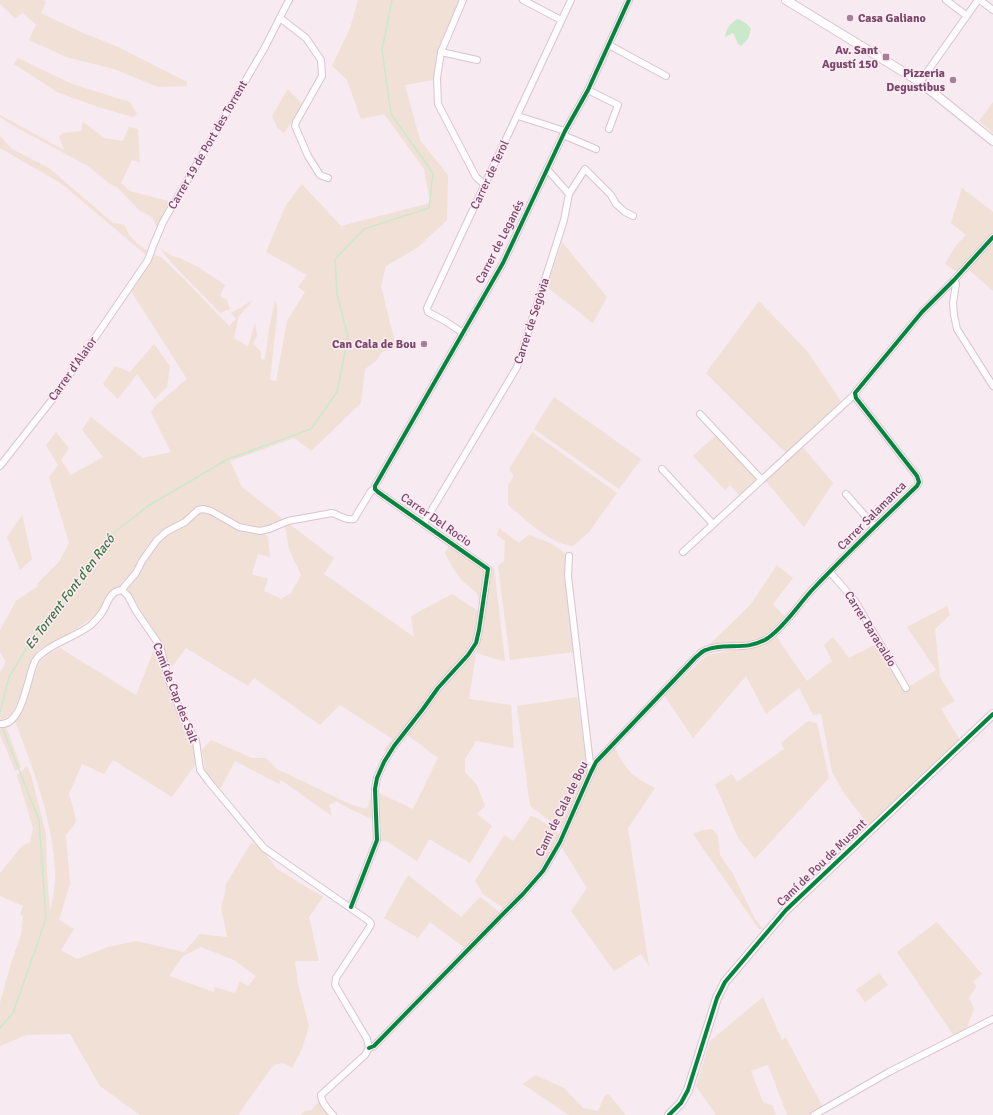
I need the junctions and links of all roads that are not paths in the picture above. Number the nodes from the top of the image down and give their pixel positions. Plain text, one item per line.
1 (289, 0) edge
2 (463, 0) edge
3 (523, 0) edge
4 (571, 0) edge
5 (629, 0) edge
6 (786, 0) edge
7 (946, 0) edge
8 (979, 0) edge
9 (993, 10) edge
10 (967, 16) junction
11 (280, 18) junction
12 (561, 20) junction
13 (609, 45) junction
14 (441, 52) junction
15 (477, 60) dead end
16 (666, 76) dead end
17 (920, 82) junction
18 (588, 90) junction
19 (518, 116) junction
20 (609, 129) dead end
21 (564, 133) junction
22 (993, 141) edge
23 (596, 149) dead end
24 (547, 169) junction
25 (328, 178) dead end
26 (485, 185) junction
27 (569, 194) junction
28 (633, 216) dead end
29 (993, 236) edge
30 (954, 280) junction
31 (127, 290) joint
32 (463, 333) junction
33 (993, 386) edge
34 (854, 395) junction
35 (700, 414) dead end
36 (0, 466) edge
37 (662, 468) dead end
38 (761, 479) junction
39 (375, 487) junction
40 (846, 494) dead end
41 (424, 523) junction
42 (713, 524) junction
43 (875, 527) junction
44 (683, 552) dead end
45 (569, 556) dead end
46 (830, 572) junction
47 (122, 590) junction
48 (775, 632) joint
49 (906, 688) dead end
50 (993, 714) edge
51 (0, 724) edge
52 (590, 772) junction
53 (351, 908) junction
54 (993, 1019) edge
55 (369, 1048) junction
56 (333, 1115) edge
57 (669, 1115) edge
58 (814, 1115) edge

1 - 11 street, Carrer 19 de Port des Torrent
2 - 14 street
3 - 12 street
4 - 12 street, Carrer de Terol
5 - 13 street, Carrer de Leganés
6 - 17 street
7 - 10 street
8 - 9 street
8 - 10 street
10 - 17 street
11 - 25 street
11 - 31 street, Carrer 19 de Port des Torrent
12 - 19 street, Carrer de Terol
13 - 16 street
13 - 18 street, Carrer de Leganés
14 - 15 street
14 - 26 street
17 - 22 street
18 - 20 street
18 - 21 street, Carrer de Leganés
19 - 21 street
19 - 26 street, Carrer de Terol
21 - 23 street
21 - 24 street, Carrer de Leganés
24 - 27 street
24 - 32 street, Carrer de Leganés
26 - 32 street, Carrer de Terol
27 - 28 street, Carrer de Segòvia
27 - 41 street, Carrer de Segòvia
29 - 30 street
30 - 33 street
30 - 34 street
31 - 36 street, Carrer d'Alaior
32 - 39 street, Carrer de Leganés
34 - 38 street
34 - 43 street, Carrer Salamanca
35 - 38 street
37 - 42 street
38 - 42 street
39 - 41 street, Carrer Del Rocio
39 - 47 street, Carrer de Leganés
40 - 43 street
41 - 53 street, Carrer Del Rocio
42 - 44 street
43 - 46 street, Carrer Salamanca
45 - 52 street
46 - 48 street, Carrer Salamanca
46 - 49 street, Carrer Baracaldo
47 - 51 street
47 - 53 street, Camí de Cap des Salt
48 - 52 street, Camí de Cala de Bou
50 - 57 street, Camí de Pou de Musont
52 - 55 street, Camí de Cala de Bou
53 - 55 street, Camí de Cap des Salt
54 - 58 street
55 - 56 street

